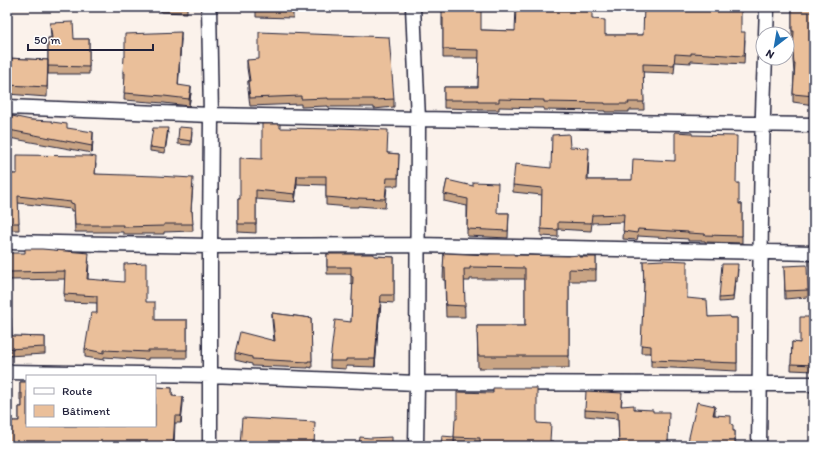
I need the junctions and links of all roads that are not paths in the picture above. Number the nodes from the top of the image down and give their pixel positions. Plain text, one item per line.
1 (209, 7) edge
2 (413, 7) edge
3 (768, 7) edge
4 (767, 26) edge
5 (765, 66) edge
6 (7, 107) edge
7 (211, 115) junction
8 (418, 119) junction
9 (762, 124) junction
10 (814, 125) edge
11 (7, 242) edge
12 (418, 245) junction
13 (210, 246) junction
14 (760, 252) junction
15 (814, 253) edge
16 (7, 372) edge
17 (210, 375) junction
18 (418, 383) junction
19 (760, 384) junction
20 (814, 384) edge
21 (210, 446) edge
22 (416, 446) edge
23 (758, 446) edge

1 - 7 street
2 - 8 street
3 - 4 street
5 - 9 street
6 - 7 street
7 - 8 street
7 - 13 street
8 - 9 street
8 - 12 street
9 - 10 street
9 - 14 street
11 - 13 street
12 - 13 street
12 - 14 street
12 - 18 street
13 - 17 street
14 - 15 street
14 - 19 street
16 - 17 street
17 - 18 street
17 - 21 street
18 - 19 street
18 - 22 street
19 - 20 street
19 - 23 street

